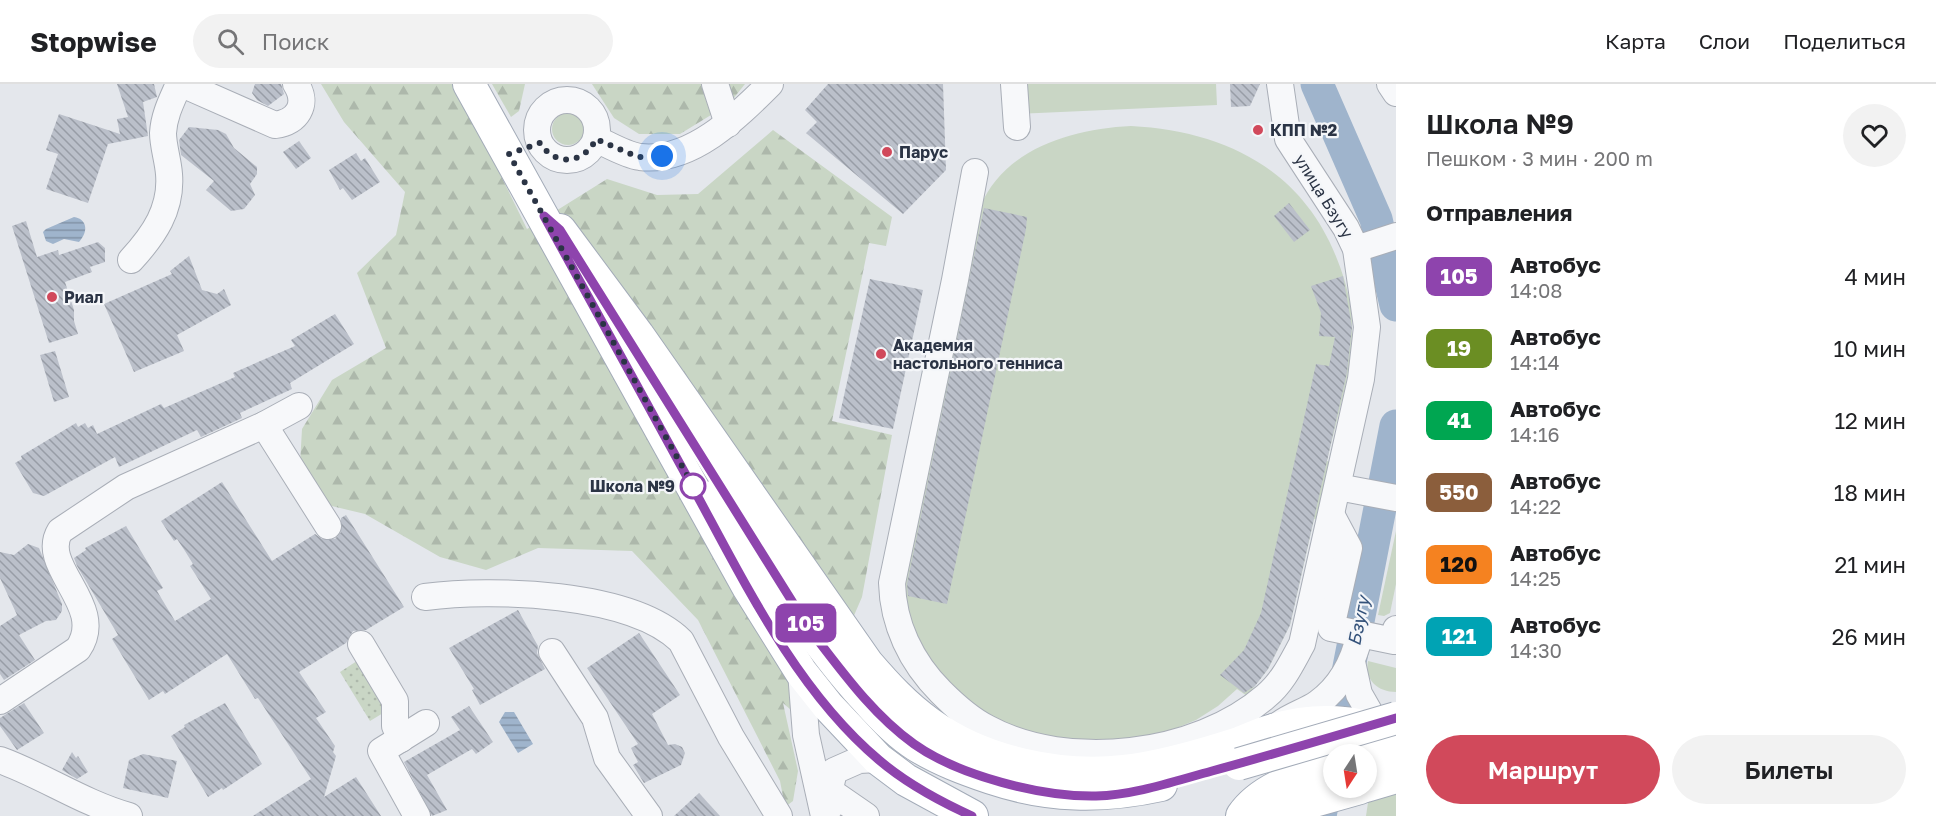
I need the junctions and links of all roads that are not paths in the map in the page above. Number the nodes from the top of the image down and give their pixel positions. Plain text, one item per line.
1 (180, 84) edge
2 (296, 84) edge
3 (469, 84) edge
4 (715, 84) edge
5 (770, 84) edge
6 (1014, 84) edge
7 (1280, 84) edge
8 (1390, 84) edge
9 (551, 93) edge
10 (1396, 93) edge
11 (728, 124) junction
12 (1017, 127) dead end
13 (596, 139) junction
14 (540, 143) junction
15 (509, 154) junction
16 (975, 172) dead end
17 (552, 223) junction
18 (1396, 236) edge
19 (1356, 249) junction
20 (131, 260) dead end
21 (299, 406) dead end
22 (264, 425) junction
23 (1349, 489) junction
24 (1396, 498) edge
25 (1332, 516) junction
26 (328, 526) dead end
27 (425, 597) dead end
28 (1396, 629) edge
29 (1360, 634) junction
30 (361, 644) dead end
31 (552, 652) dead end
32 (1352, 662) junction
33 (801, 672) junction
34 (0, 701) edge
35 (426, 723) dead end
36 (1273, 729) junction
37 (1387, 738) edge
38 (391, 745) junction
39 (878, 759) junction
40 (0, 760) edge
41 (1323, 770) edge
42 (1396, 777) edge
43 (1377, 783) edge
44 (1325, 798) edge
45 (129, 816) edge
46 (417, 816) edge
47 (649, 816) edge
48 (778, 816) edge
49 (824, 816) edge
50 (866, 816) edge
51 (972, 816) edge
52 (1242, 816) edge
53 (1261, 816) edge

1 - 2 street
1 - 20 street
3 - 15 main road
4 - 11 street
5 - 11 street
6 - 12 street
7 - 19 street, улица Бзугу
8 - 10 street
9 - 13 street
9 - 14 street
11 - 13 street
13 - 14 street
14 - 15 street
15 - 17 main road
16 - 25 street, улица Бзугу
17 - 33 main road
17 - 36 main road
17 - 37 main road, bridge
18 - 19 street
19 - 23 street, улица Бзугу
21 - 22 street
22 - 26 street
22 - 34 street
23 - 24 street
23 - 25 street, улица Бзугу
25 - 29 street
27 - 48 street
28 - 29 street
29 - 32 street
30 - 38 street
31 - 47 street
32 - 36 street
32 - 37 street
33 - 39 main road
33 - 49 street
35 - 38 street
36 - 37 main road, bridge
38 - 46 street
39 - 49 street
39 - 51 main road
40 - 45 street
41 - 52 main road
42 - 43 main road
44 - 53 main road
49 - 50 street

